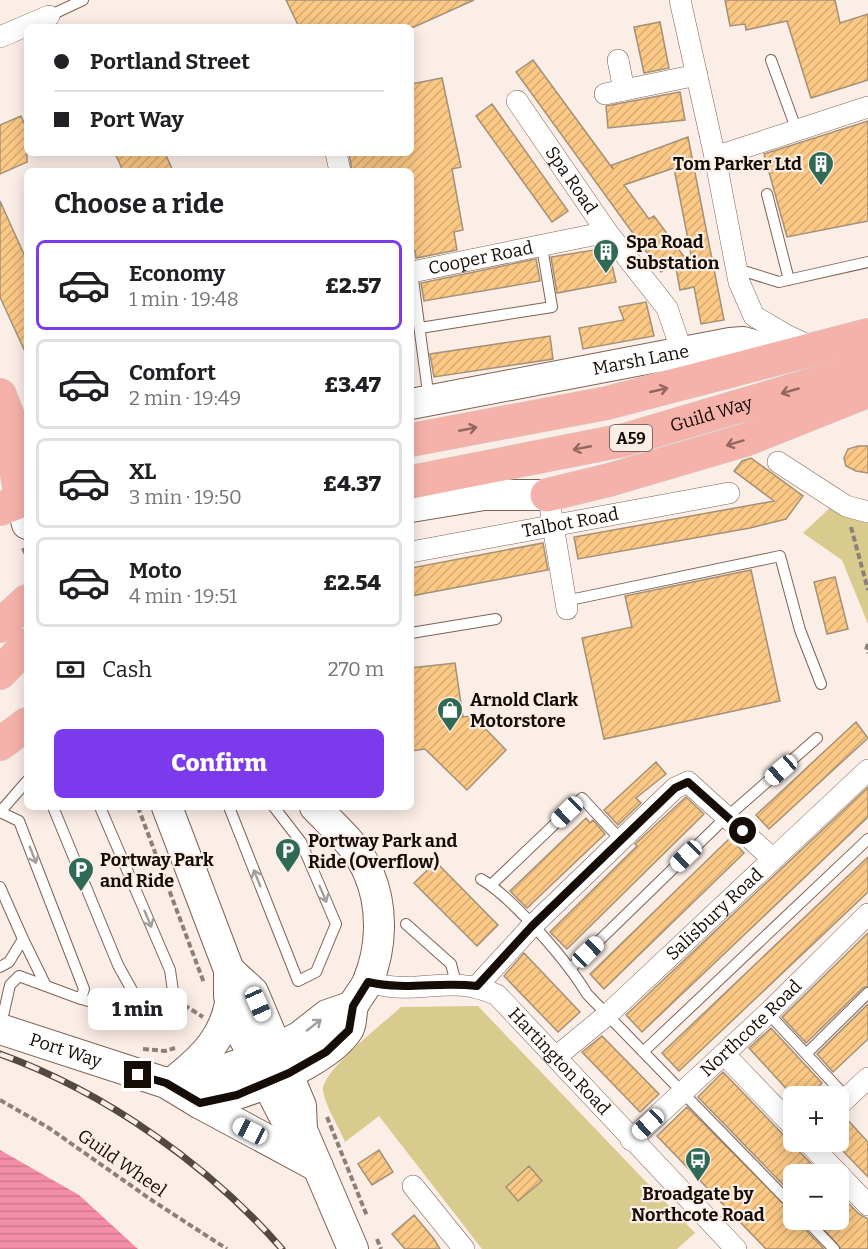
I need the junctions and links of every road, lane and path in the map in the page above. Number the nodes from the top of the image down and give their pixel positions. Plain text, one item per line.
1 (83, 0) edge
2 (680, 0) edge
3 (48, 16) joint
4 (30, 24) edge
5 (24, 26) edge
6 (0, 37) edge
7 (618, 60) dead end
8 (771, 60) dead end
9 (697, 75) junction
10 (517, 101) dead end
11 (868, 107) edge
12 (797, 131) junction
13 (715, 157) junction
14 (767, 194) dead end
15 (607, 232) junction
16 (542, 247) junction
17 (868, 262) edge
18 (736, 269) junction
19 (414, 272) edge
20 (789, 280) junction
21 (414, 286) edge
22 (754, 315) junction
23 (420, 328) junction
24 (868, 335) edge
25 (730, 343) junction
26 (682, 352) junction
27 (803, 352) junction
28 (868, 368) edge
29 (868, 391) edge
30 (420, 402) edge
31 (9, 422) edge
32 (414, 439) edge
33 (778, 462) dead end
34 (414, 481) edge
35 (729, 493) dead end
36 (846, 506) junction
37 (414, 507) edge
38 (19, 509) edge
39 (550, 510) junction
40 (868, 512) edge
41 (414, 551) edge
42 (868, 590) edge
43 (566, 605) joint
44 (496, 619) dead end
45 (414, 633) edge
46 (868, 644) edge
47 (868, 653) edge
48 (821, 684) dead end
49 (24, 726) edge
50 (817, 738) dead end
51 (0, 744) edge
52 (868, 770) edge
53 (24, 784) edge
54 (54, 810) edge
55 (101, 810) edge
56 (139, 810) edge
57 (168, 810) edge
58 (230, 810) edge
59 (276, 810) edge
60 (318, 810) edge
61 (0, 812) edge
62 (728, 817) junction
63 (868, 839) edge
64 (621, 840) junction
65 (773, 859) junction
66 (0, 887) edge
67 (868, 914) edge
68 (406, 924) dead end
69 (532, 926) junction
70 (23, 939) junction
71 (0, 967) edge
72 (572, 968) junction
73 (217, 978) junction
74 (45, 984) junction
75 (467, 985) junction
76 (868, 993) edge
77 (361, 994) junction
78 (174, 998) junction
79 (81, 999) junction
80 (131, 1011) junction
81 (220, 1013) junction
82 (768, 1013) junction
83 (607, 1015) junction
84 (0, 1029) edge
85 (183, 1046) dead end
86 (136, 1048) dead end
87 (643, 1052) junction
88 (724, 1054) junction
89 (806, 1054) junction
90 (557, 1056) junction
91 (272, 1066) junction
92 (868, 1078) edge
93 (171, 1081) junction
94 (831, 1086) edge
95 (683, 1092) junction
96 (849, 1096) edge
97 (0, 1100) edge
98 (200, 1103) junction
99 (783, 1115) edge
100 (631, 1140) junction
101 (818, 1152) edge
102 (318, 1167) junction
103 (413, 1186) dead end
104 (783, 1196) edge
105 (868, 1205) edge
106 (816, 1230) edge
107 (227, 1249) edge
108 (353, 1249) edge
109 (464, 1249) edge
110 (736, 1249) edge
111 (834, 1249) edge

1 - 3 lane
2 - 9 street
3 - 4 street
5 - 6 street
7 - 9 street
8 - 12 lane
9 - 13 street
10 - 15 street, Spa Road
11 - 12 street
12 - 13 street
13 - 18 street
14 - 20 lane
15 - 16 street, Cooper Road
15 - 26 street, Spa Road
16 - 19 street, Cooper Road
16 - 23 lane
17 - 20 lane
18 - 20 lane
18 - 22 street
21 - 23 lane, Cooper Road
22 - 25 street
22 - 27 street
23 - 30 lane, Cooper Road
24 - 27 highway, A59
25 - 26 street, Marsh Lane
25 - 27 street, Marsh Lane
26 - 30 street, Marsh Lane
32 -> 27 highway, Guild Way / A59
28 -> 34 highway, Guild Way / A59
29 -> 39 highway
31 - 38 highway
33 - 36 street
35 - 39 street, Talbot Road
36 - 40 street
36 - 42 path
37 - 39 street
39 - 41 street, Talbot Road
39 - 43 street
43 - 48 lane
44 - 45 lane
46 - 47 path
49 - 51 highway
50 - 62 lane
52 - 65 street, Salisbury Road
53 - 61 lane
54 - 80 lane
55 -> 78 lane
56 - 73 path
57 - 73 street
59 -> 58 lane
60 - 77 street
61 -> 79 lane
62 - 64 street
62 - 65 street
62 - 72 lane
63 - 87 lane
64 - 69 street
64 - 69 lane
65 - 83 street, Salisbury Road
66 - 70 lane
67 - 82 street, Northcote Road
68 - 75 lane
69 - 72 lane
69 - 75 street
70 - 71 lane
70 - 74 lane
72 - 83 lane
73 - 81 street
73 - 91 street
74 - 79 lane
74 - 84 lane
75 - 77 street
75 - 90 street, Hartington Road
76 - 89 lane
77 - 91 street
78 - 80 lane
78 - 81 path
79 - 80 lane
81 - 91 street
81 - 93 street
82 - 88 street, Northcote Road
82 - 89 lane
83 - 87 lane
83 - 90 street, Salisbury Road
84 - 93 street, Port Way
85 - 86 path
87 - 95 lane
88 - 95 street, Northcote Road
88 - 99 street
89 - 94 lane
90 - 100 street, Hartington Road
91 - 93 street
91 - 98 street
91 - 102 street
92 - 96 street
93 - 98 street, Port Way
95 - 100 street, Northcote Road
95 - 104 lane
97 - 107 path, Guild Wheel
98 - 102 street, Port Way
100 - 110 street, Hartington Road
101 - 105 street
102 - 108 street
103 - 109 street
106 - 111 lane

